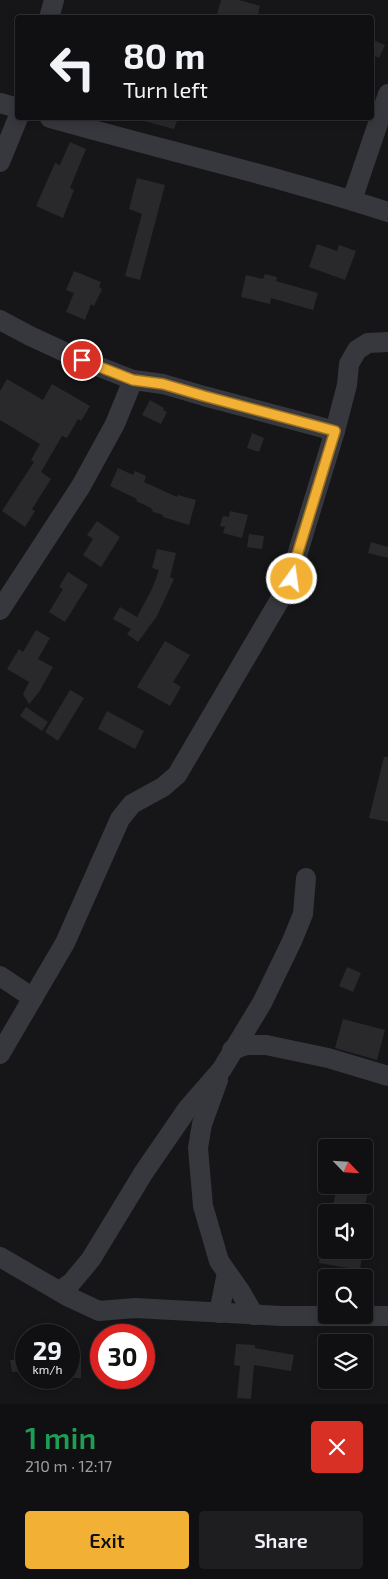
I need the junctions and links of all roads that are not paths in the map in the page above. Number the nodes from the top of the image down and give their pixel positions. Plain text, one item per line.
1 (54, 0) edge
2 (50, 15) edge
3 (388, 94) edge
4 (0, 103) edge
5 (15, 107) edge
6 (17, 120) edge
7 (57, 120) edge
8 (0, 162) edge
9 (352, 200) junction
10 (388, 212) edge
11 (0, 320) edge
12 (388, 342) edge
13 (133, 380) junction
14 (335, 431) junction
15 (0, 610) edge
16 (306, 878) dead end
17 (0, 976) edge
18 (33, 998) junction
19 (232, 1050) junction
20 (0, 1054) edge
21 (222, 1069) junction
22 (388, 1076) edge
23 (0, 1257) edge
24 (227, 1273) junction
25 (60, 1292) junction
26 (219, 1313) junction
27 (254, 1315) junction
28 (388, 1316) edge

1 - 2 street
3 - 9 street
4 - 5 street
6 - 8 street
7 - 9 street
9 - 10 street
11 - 13 street
12 - 14 street
13 - 14 street
13 - 15 street
14 - 18 street
16 - 19 street
17 - 18 street
18 - 20 street
19 - 21 street
19 - 22 street
21 - 24 street
21 - 25 street
23 - 25 street
24 - 26 street
24 - 27 street
25 - 26 street
26 - 27 street
27 - 28 street

